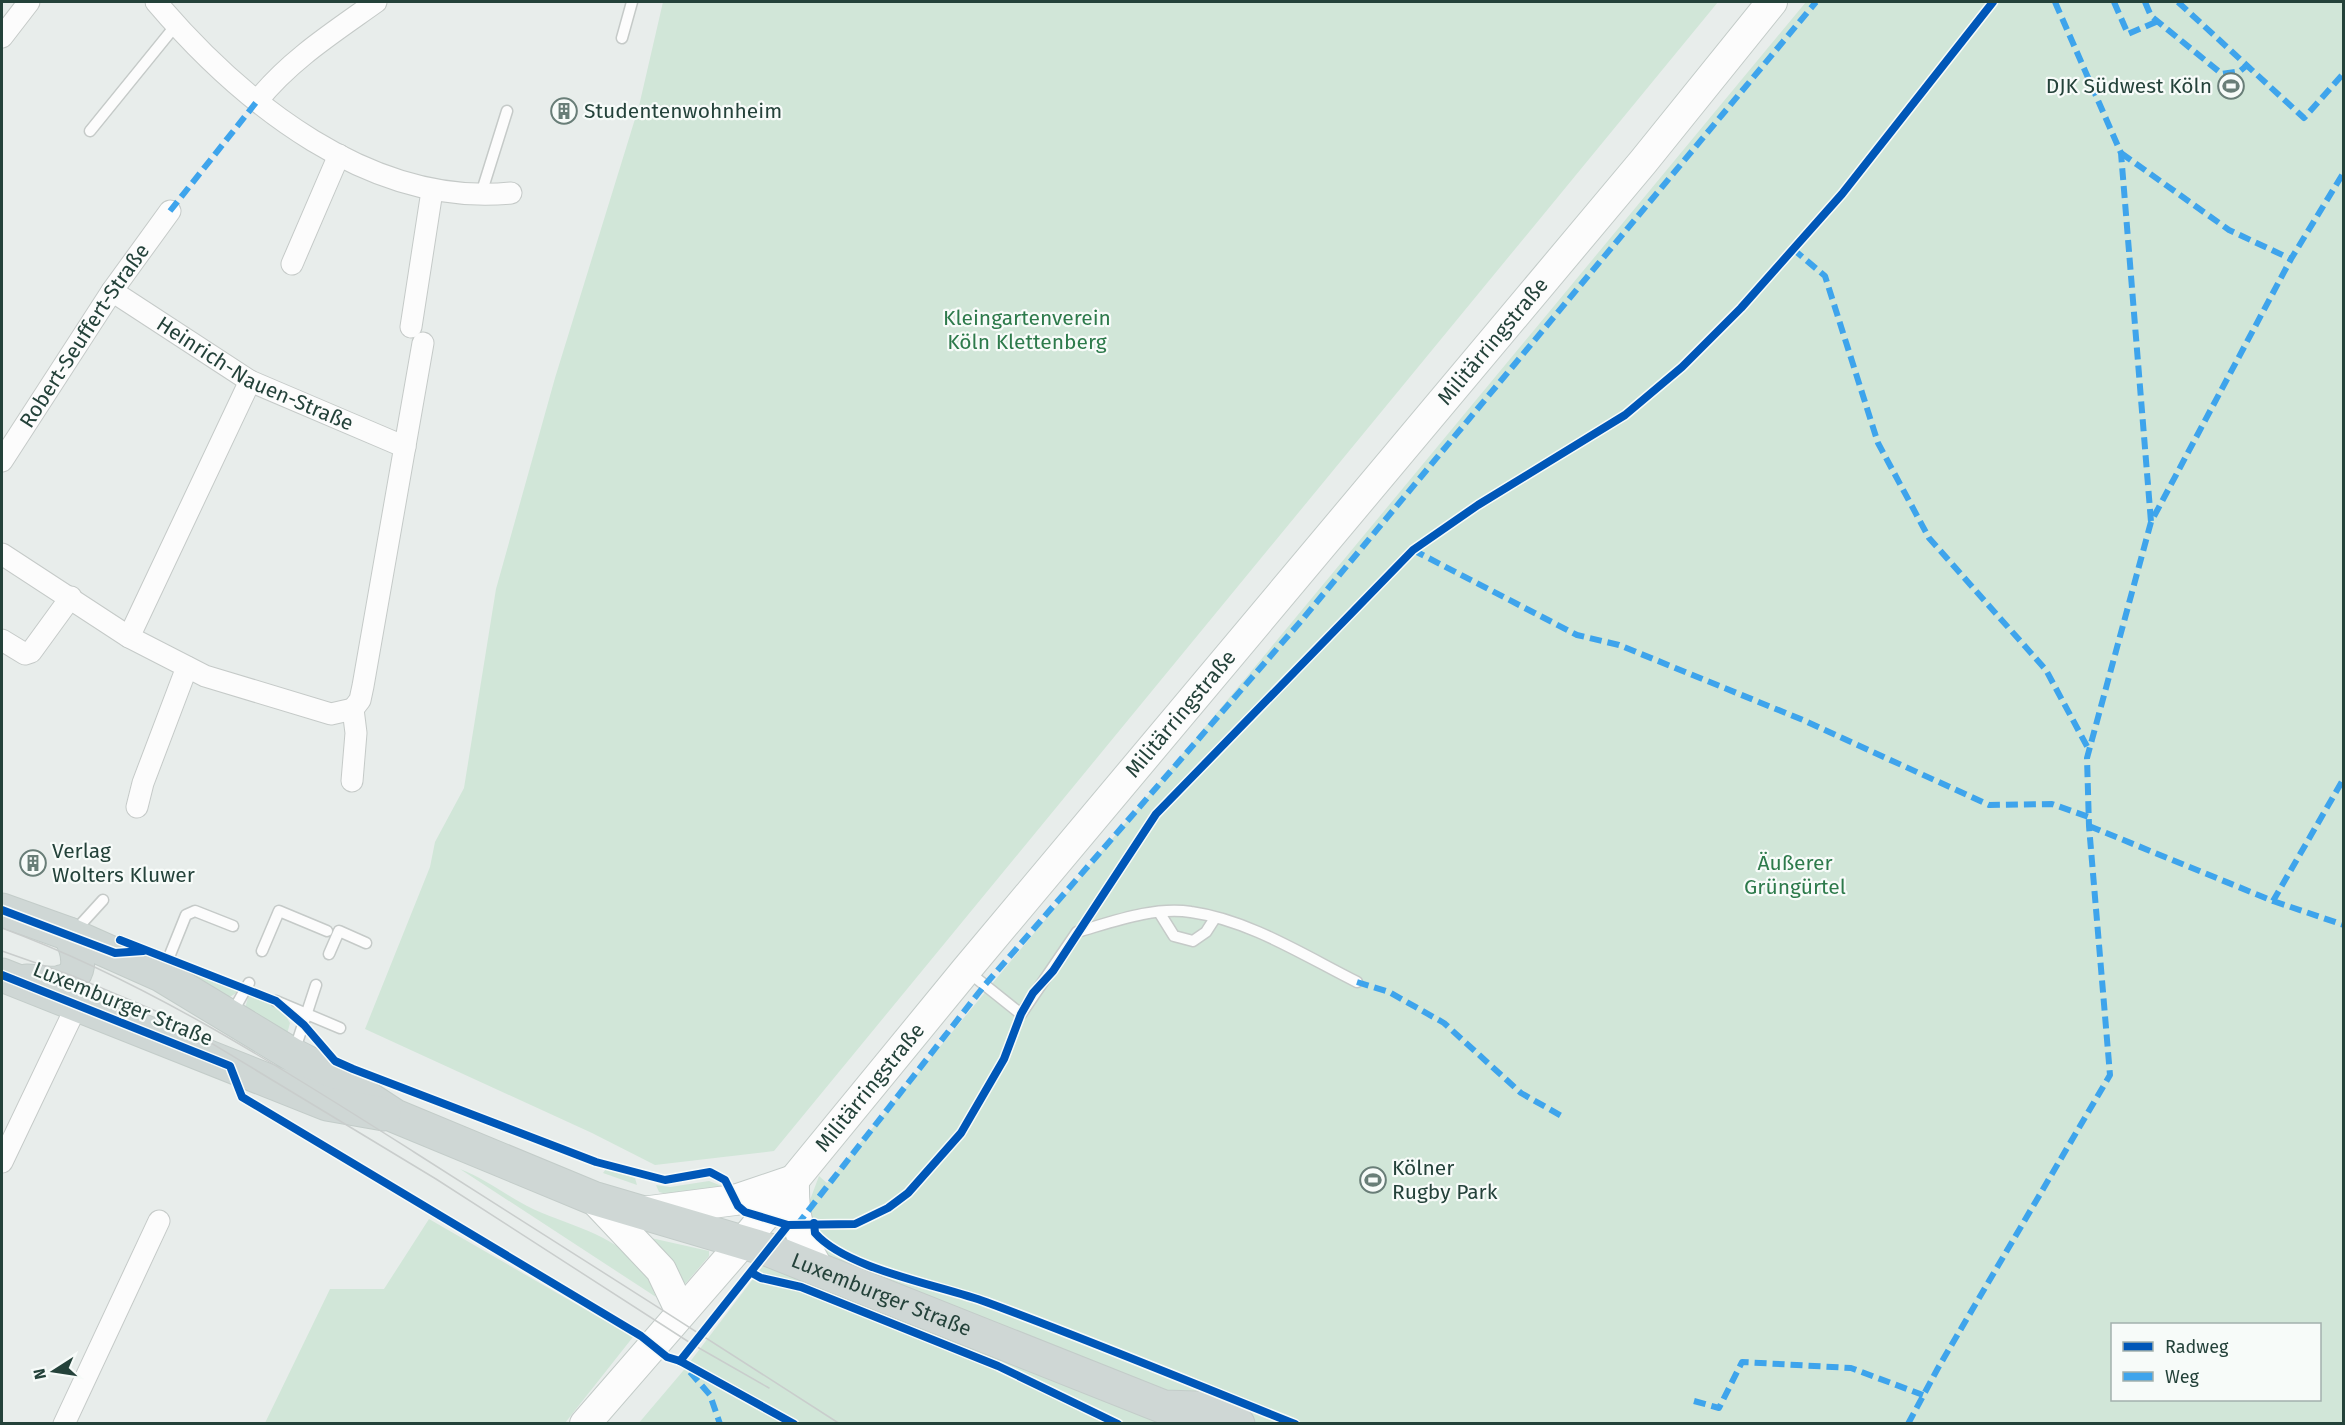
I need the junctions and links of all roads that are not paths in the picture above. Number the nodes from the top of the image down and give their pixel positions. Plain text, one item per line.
1 (29, 2) edge
2 (156, 2) edge
3 (376, 2) edge
4 (632, 2) edge
5 (1772, 2) edge
6 (176, 25) junction
7 (2, 37) edge
8 (622, 38) dead end
9 (258, 100) junction
10 (507, 111) dead end
11 (90, 131) dead end
12 (339, 155) junction
13 (432, 191) junction
14 (511, 193) dead end
15 (480, 196) junction
16 (170, 211) dead end
17 (292, 264) dead end
18 (112, 291) junction
19 (250, 381) junction
20 (405, 447) junction
21 (2, 461) edge
22 (2, 554) edge
23 (71, 597) junction
24 (129, 637) junction
25 (2, 640) edge
26 (187, 667) junction
27 (353, 709) junction
28 (352, 782) dead end
29 (137, 807) dead end
30 (103, 900) dead end
31 (2, 909) edge
32 (1159, 912) junction
33 (1215, 918) junction
34 (233, 926) dead end
35 (327, 931) dead end
36 (73, 936) junction
37 (366, 943) dead end
38 (262, 951) dead end
39 (329, 954) dead end
40 (966, 970) junction
41 (161, 975) junction
42 (7, 978) edge
43 (1357, 981) dead end
44 (249, 983) dead end
45 (316, 985) dead end
46 (276, 1001) dead end
47 (77, 1005) junction
48 (306, 1013) junction
49 (231, 1016) junction
50 (340, 1028) dead end
51 (293, 1055) junction
52 (395, 1116) junction
53 (2, 1162) edge
54 (794, 1180) junction
55 (593, 1198) junction
56 (639, 1212) junction
57 (159, 1221) dead end
58 (744, 1241) junction
59 (819, 1270) junction
60 (681, 1312) junction
61 (1172, 1415) edge
62 (64, 1424) edge
63 (585, 1424) edge
64 (1238, 1424) edge

1 - 7 street
2 - 6 street
3 - 9 street
4 - 8 lane
5 - 40 main road, Militärringstraße
6 - 9 street
6 - 11 lane
9 - 12 street
10 - 15 lane
12 - 13 street
12 - 17 street
13 - 15 street
13 - 20 street
14 - 15 street
16 - 18 street, Robert-Seuffert-Straße
18 - 19 street, Heinrich-Nauen-Straße
18 - 21 street, Robert-Seuffert-Straße
19 - 20 street, Heinrich-Nauen-Straße
19 - 24 street
20 - 27 street
22 - 23 street
23 - 24 street
23 - 25 street
24 - 26 street
26 - 27 street
26 - 29 street
27 - 28 street
30 - 36 lane
31 - 36 main road, Luxemburger Straße
32 - 33 lane
32 - 33 lane
32 - 40 lane
33 - 43 lane
34 - 41 lane
35 - 38 lane
36 - 41 main road, Luxemburger Straße
36 - 42 main road
37 - 39 lane
40 - 54 main road, Militärringstraße
41 - 49 main road, Luxemburger Straße
42 - 47 main road, Luxemburger Straße
44 - 49 lane
45 - 48 lane
46 - 48 lane
47 - 52 main road, Luxemburger Straße
47 - 53 street
48 - 50 lane
48 - 51 lane
49 - 51 main road, Luxemburger Straße
51 - 52 main road, Luxemburger Straße
52 - 55 main road, Luxemburger Straße
54 - 56 main road
54 - 58 main road, Militärringstraße
54 - 59 main road
55 - 56 main road, Luxemburger Straße
55 - 60 main road
56 - 58 main road, Luxemburger Straße
57 - 62 street
58 - 59 main road, Luxemburger Straße
58 - 60 main road, Militärringstraße
59 - 61 main road, Luxemburger Straße
60 - 63 main road, Militärringstraße
61 - 64 main road, Luxemburger Straße

